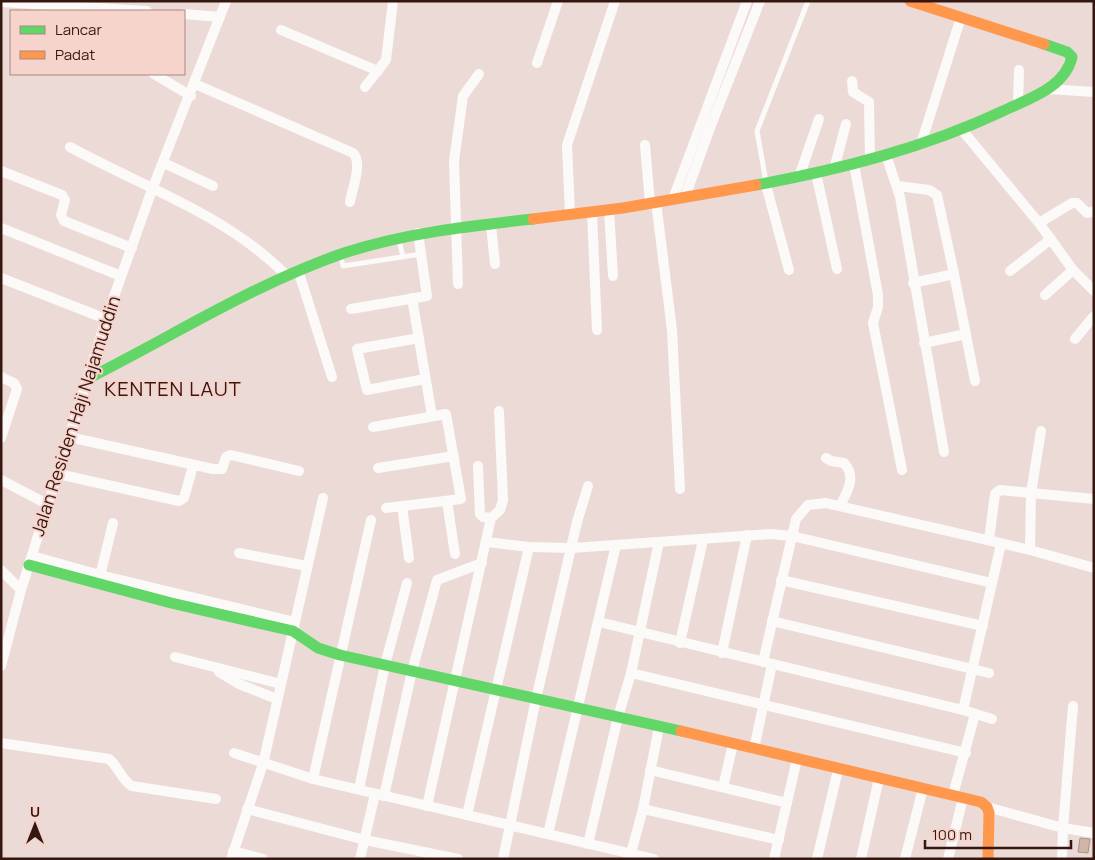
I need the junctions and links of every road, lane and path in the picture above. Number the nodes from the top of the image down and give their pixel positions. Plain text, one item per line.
1 (226, 1) edge
2 (393, 1) edge
3 (558, 1) edge
4 (615, 1) edge
5 (747, 1) edge
6 (760, 1) edge
7 (808, 1) edge
8 (910, 1) edge
9 (1, 2) edge
10 (23, 2) edge
11 (90, 4) edge
12 (139, 10) edge
13 (185, 14) edge
14 (220, 17) junction
15 (962, 17) junction
16 (280, 30) dead end
17 (538, 63) dead end
18 (1019, 70) dead end
19 (378, 71) junction
20 (479, 74) dead end
21 (156, 75) edge
22 (852, 81) dead end
23 (195, 84) junction
24 (365, 87) dead end
25 (1048, 89) junction
26 (1094, 92) edge
27 (191, 96) junction
28 (1018, 104) junction
29 (819, 119) dead end
30 (846, 124) dead end
31 (962, 130) junction
32 (921, 144) junction
33 (645, 145) dead end
34 (70, 148) dead end
35 (886, 155) junction
36 (870, 160) junction
37 (164, 162) junction
38 (854, 164) junction
39 (834, 169) junction
40 (1, 171) edge
41 (816, 173) junction
42 (799, 177) junction
43 (766, 184) junction
44 (213, 186) dead end
45 (898, 186) junction
46 (153, 188) junction
47 (686, 197) junction
48 (673, 199) junction
49 (350, 202) dead end
50 (653, 203) junction
51 (609, 210) junction
52 (1094, 211) edge
53 (592, 212) junction
54 (570, 215) junction
55 (1039, 223) junction
56 (491, 224) junction
57 (1, 228) edge
58 (454, 228) junction
59 (418, 233) junction
60 (399, 238) junction
61 (1051, 239) junction
62 (132, 248) junction
63 (421, 254) junction
64 (340, 255) junction
65 (403, 257) junction
66 (495, 264) dead end
67 (837, 269) dead end
68 (298, 270) junction
69 (789, 270) dead end
70 (1073, 270) junction
71 (1010, 271) dead end
72 (954, 274) junction
73 (286, 275) junction
74 (121, 276) junction
75 (613, 276) dead end
76 (1, 278) edge
77 (913, 283) junction
78 (458, 284) dead end
79 (1094, 291) edge
80 (1045, 295) dead end
81 (412, 298) junction
82 (350, 309) dead end
83 (1094, 316) edge
84 (106, 319) junction
85 (597, 330) dead end
86 (966, 334) junction
87 (419, 338) junction
88 (1076, 339) dead end
89 (924, 343) junction
90 (1, 377) edge
91 (332, 377) dead end
92 (89, 378) junction
93 (426, 379) junction
94 (974, 381) dead end
95 (498, 412) dead end
96 (432, 416) junction
97 (373, 427) dead end
98 (1041, 431) dead end
99 (69, 437) junction
100 (1, 438) edge
101 (944, 452) dead end
102 (454, 456) junction
103 (826, 458) dead end
104 (193, 466) junction
105 (478, 466) dead end
106 (378, 468) dead end
107 (299, 470) dead end
108 (902, 470) dead end
109 (58, 474) junction
110 (1, 480) edge
111 (588, 486) dead end
112 (680, 489) dead end
113 (1031, 493) junction
114 (323, 498) dead end
115 (1094, 499) edge
116 (447, 500) junction
117 (49, 505) junction
118 (402, 506) junction
119 (840, 506) junction
120 (386, 508) dead end
121 (491, 518) junction
122 (371, 520) dead end
123 (113, 522) dead end
124 (747, 535) junction
125 (792, 536) junction
126 (703, 540) junction
127 (989, 540) junction
128 (487, 542) junction
129 (659, 542) junction
130 (1001, 544) junction
131 (616, 545) junction
132 (529, 547) junction
133 (572, 548) junction
134 (1030, 550) junction
135 (239, 553) dead end
136 (455, 554) dead end
137 (410, 558) dead end
138 (31, 560) junction
139 (482, 562) junction
140 (307, 566) junction
141 (1094, 568) edge
142 (1, 570) edge
143 (99, 580) junction
144 (781, 580) junction
145 (407, 583) dead end
146 (992, 584) junction
147 (21, 590) junction
148 (772, 621) junction
149 (599, 622) junction
150 (294, 626) junction
151 (983, 626) junction
152 (639, 633) junction
153 (5, 634) edge
154 (680, 643) junction
155 (722, 653) junction
156 (340, 655) junction
157 (175, 657) dead end
158 (767, 663) junction
159 (385, 665) junction
160 (1, 666) edge
161 (972, 668) junction
162 (214, 669) junction
163 (412, 671) junction
164 (988, 673) dead end
165 (631, 674) junction
166 (453, 682) junction
167 (280, 684) junction
168 (496, 690) junction
169 (277, 699) junction
170 (536, 699) junction
171 (764, 706) junction
172 (1073, 706) dead end
173 (577, 707) junction
174 (963, 710) junction
175 (975, 714) junction
176 (618, 717) junction
177 (992, 719) dead end
178 (659, 727) junction
179 (1, 743) edge
180 (732, 744) junction
181 (754, 749) junction
182 (234, 753) dead end
183 (966, 754) junction
184 (797, 760) junction
185 (263, 764) junction
186 (650, 770) junction
187 (838, 770) junction
188 (879, 778) junction
189 (313, 779) junction
190 (723, 787) junction
191 (923, 788) junction
192 (359, 790) junction
193 (379, 795) junction
194 (958, 796) junction
195 (216, 798) dead end
196 (787, 802) junction
197 (427, 806) junction
198 (987, 807) junction
199 (247, 809) junction
200 (643, 809) junction
201 (467, 815) junction
202 (509, 826) junction
203 (1058, 826) junction
204 (1094, 833) edge
205 (548, 834) junction
206 (365, 840) junction
207 (779, 840) junction
208 (588, 844) junction
209 (631, 853) junction
210 (232, 855) edge
211 (263, 859) edge
212 (360, 859) edge
213 (458, 859) edge
214 (503, 859) edge
215 (654, 859) edge
216 (774, 859) edge
217 (817, 859) edge
218 (861, 859) edge
219 (905, 859) edge
220 (948, 859) edge
221 (988, 859) edge
222 (1062, 859) edge

1 - 14 street, Jalan Residen Haji Najamuddin
2 - 19 street
3 - 17 street
4 - 54 street
5 - 48 street
6 - 47 street
7 - 43 lane
8 - 15 street
9 - 10 street
10 - 11 street
11 - 12 street
13 - 14 street
14 - 23 street, Jalan Residen Haji Najamuddin
15 - 25 street
15 - 32 street
16 - 19 street
18 - 28 street
19 - 24 street
20 - 58 street
21 - 27 street
22 - 36 street
23 - 27 street, Jalan Residen Haji Najamuddin
23 - 49 street
25 - 26 street
25 - 28 street
27 - 37 street, Jalan Residen Haji Najamuddin
28 - 31 street
29 - 42 street
30 - 39 street
31 - 32 street
31 - 55 street
32 - 35 street
33 - 50 street
34 - 46 street
35 - 36 street
35 - 45 street
36 - 38 street
37 - 44 street
37 - 46 street, Jalan Residen Haji Najamuddin
38 - 39 street
38 - 108 street
39 - 41 street
40 - 62 street
41 - 42 street
41 - 67 street
42 - 43 street
43 - 47 street
43 - 69 street
45 - 72 street
45 - 77 street
46 - 62 street, Jalan Residen Haji Najamuddin
46 - 73 street
47 - 48 street
48 - 50 street
50 - 51 street
50 - 112 street
51 - 53 street
51 - 75 street
52 - 55 street
53 - 54 street
53 - 85 street
54 - 56 street
55 - 61 street
56 - 58 street
56 - 66 street
57 - 74 street
58 - 59 street
58 - 78 street
59 - 60 street
59 - 63 street
60 - 64 street
60 - 65 lane
61 - 70 street
61 - 71 street
62 - 74 street, Jalan Residen Haji Najamuddin
63 - 65 lane
63 - 81 street
64 - 65 lane
64 - 68 street
68 - 73 street
68 - 91 street
70 - 79 street
70 - 80 street
72 - 77 street
72 - 86 street
73 - 92 street
74 - 84 street, Jalan Residen Haji Najamuddin
76 - 84 street
77 - 89 street
81 - 82 street
81 - 87 street
83 - 88 street
84 - 92 street, Jalan Residen Haji Najamuddin
86 - 89 street
86 - 94 street
87 - 93 street
87 - 93 street
89 - 101 street
90 - 100 street
92 - 99 street, Jalan Residen Haji Najamuddin
93 - 96 street
95 - 121 street
96 - 97 street
96 - 102 street
98 - 113 street
99 - 104 street
99 - 109 street, Jalan Residen Haji Najamuddin
102 - 106 street
102 - 116 street
103 - 119 street
104 - 107 street
104 - 109 street
105 - 121 street
109 - 117 street, Jalan Residen Haji Najamuddin
110 - 117 street
111 - 133 street
113 - 115 street
113 - 127 street
113 - 134 street
114 - 140 street
116 - 118 street
116 - 136 street
117 - 138 street, Jalan Residen Haji Najamuddin
118 - 120 street
118 - 137 street
119 - 125 street
119 - 127 street
121 - 128 street
122 - 156 street
123 - 143 street
124 - 125 street
124 - 126 street
124 - 155 street
125 - 144 street
125 - 146 street
126 - 129 street
126 - 154 street
127 - 130 street
128 - 132 street
128 - 139 street
129 - 131 street
129 - 152 street
130 - 134 street
130 - 146 street
131 - 133 street
131 - 149 street
132 - 133 street
132 - 168 street
133 - 170 street
134 - 141 street
135 - 140 street
138 - 143 street
138 - 147 street, Jalan Residen Haji Najamuddin
139 - 163 street
139 - 166 street
140 - 150 street
142 - 147 street
143 - 150 street
144 - 148 street
144 - 151 street
145 - 159 street
146 - 151 street
147 - 153 street, Jalan Residen Haji Najamuddin
148 - 158 street
148 - 161 street
149 - 152 street
149 - 173 street
150 - 156 street
150 - 167 street
151 - 161 street
152 - 154 street
152 - 165 street
153 - 160 street, Jalan Residen Haji Najamuddin
154 - 155 street
155 - 158 street
156 - 159 street
156 - 189 street
157 - 162 street
158 - 171 street
158 - 174 street
159 - 163 street
159 - 192 street
161 - 164 street
161 - 174 street
162 - 167 street
162 - 169 street
163 - 166 street
163 - 193 street
165 - 171 street
165 - 176 street
166 - 168 street
166 - 197 street
167 - 169 street
168 - 170 street
168 - 201 street
169 - 185 street
170 - 173 street
170 - 202 street
171 - 181 street
171 - 183 street
172 - 203 street
173 - 176 street
173 - 205 street
174 - 175 street
175 - 177 street
175 - 183 street
176 - 178 street
176 - 208 street
178 - 180 street
178 - 186 street
179 - 195 street
180 - 181 street
180 - 190 street
181 - 184 street
182 - 185 street
183 - 194 street
184 - 187 street
184 - 196 street
185 - 189 street
185 - 199 street
186 - 190 street
186 - 200 street
187 - 188 street
187 - 217 street
188 - 191 street
188 - 218 street
189 - 192 street
190 - 196 street
191 - 194 street
191 - 219 street
192 - 193 street
193 - 197 street
193 - 206 street
194 - 198 street
194 - 220 street
196 - 207 street
197 - 201 street
198 - 203 street
198 - 221 street
199 - 206 street
199 - 210 street
200 - 207 street
200 - 209 street
201 - 202 street
202 - 205 street
202 - 214 street
203 - 204 street
203 - 222 street
205 - 208 street
206 - 212 street
206 - 213 street
207 - 216 street
208 - 209 street
209 - 215 street
210 - 211 street

